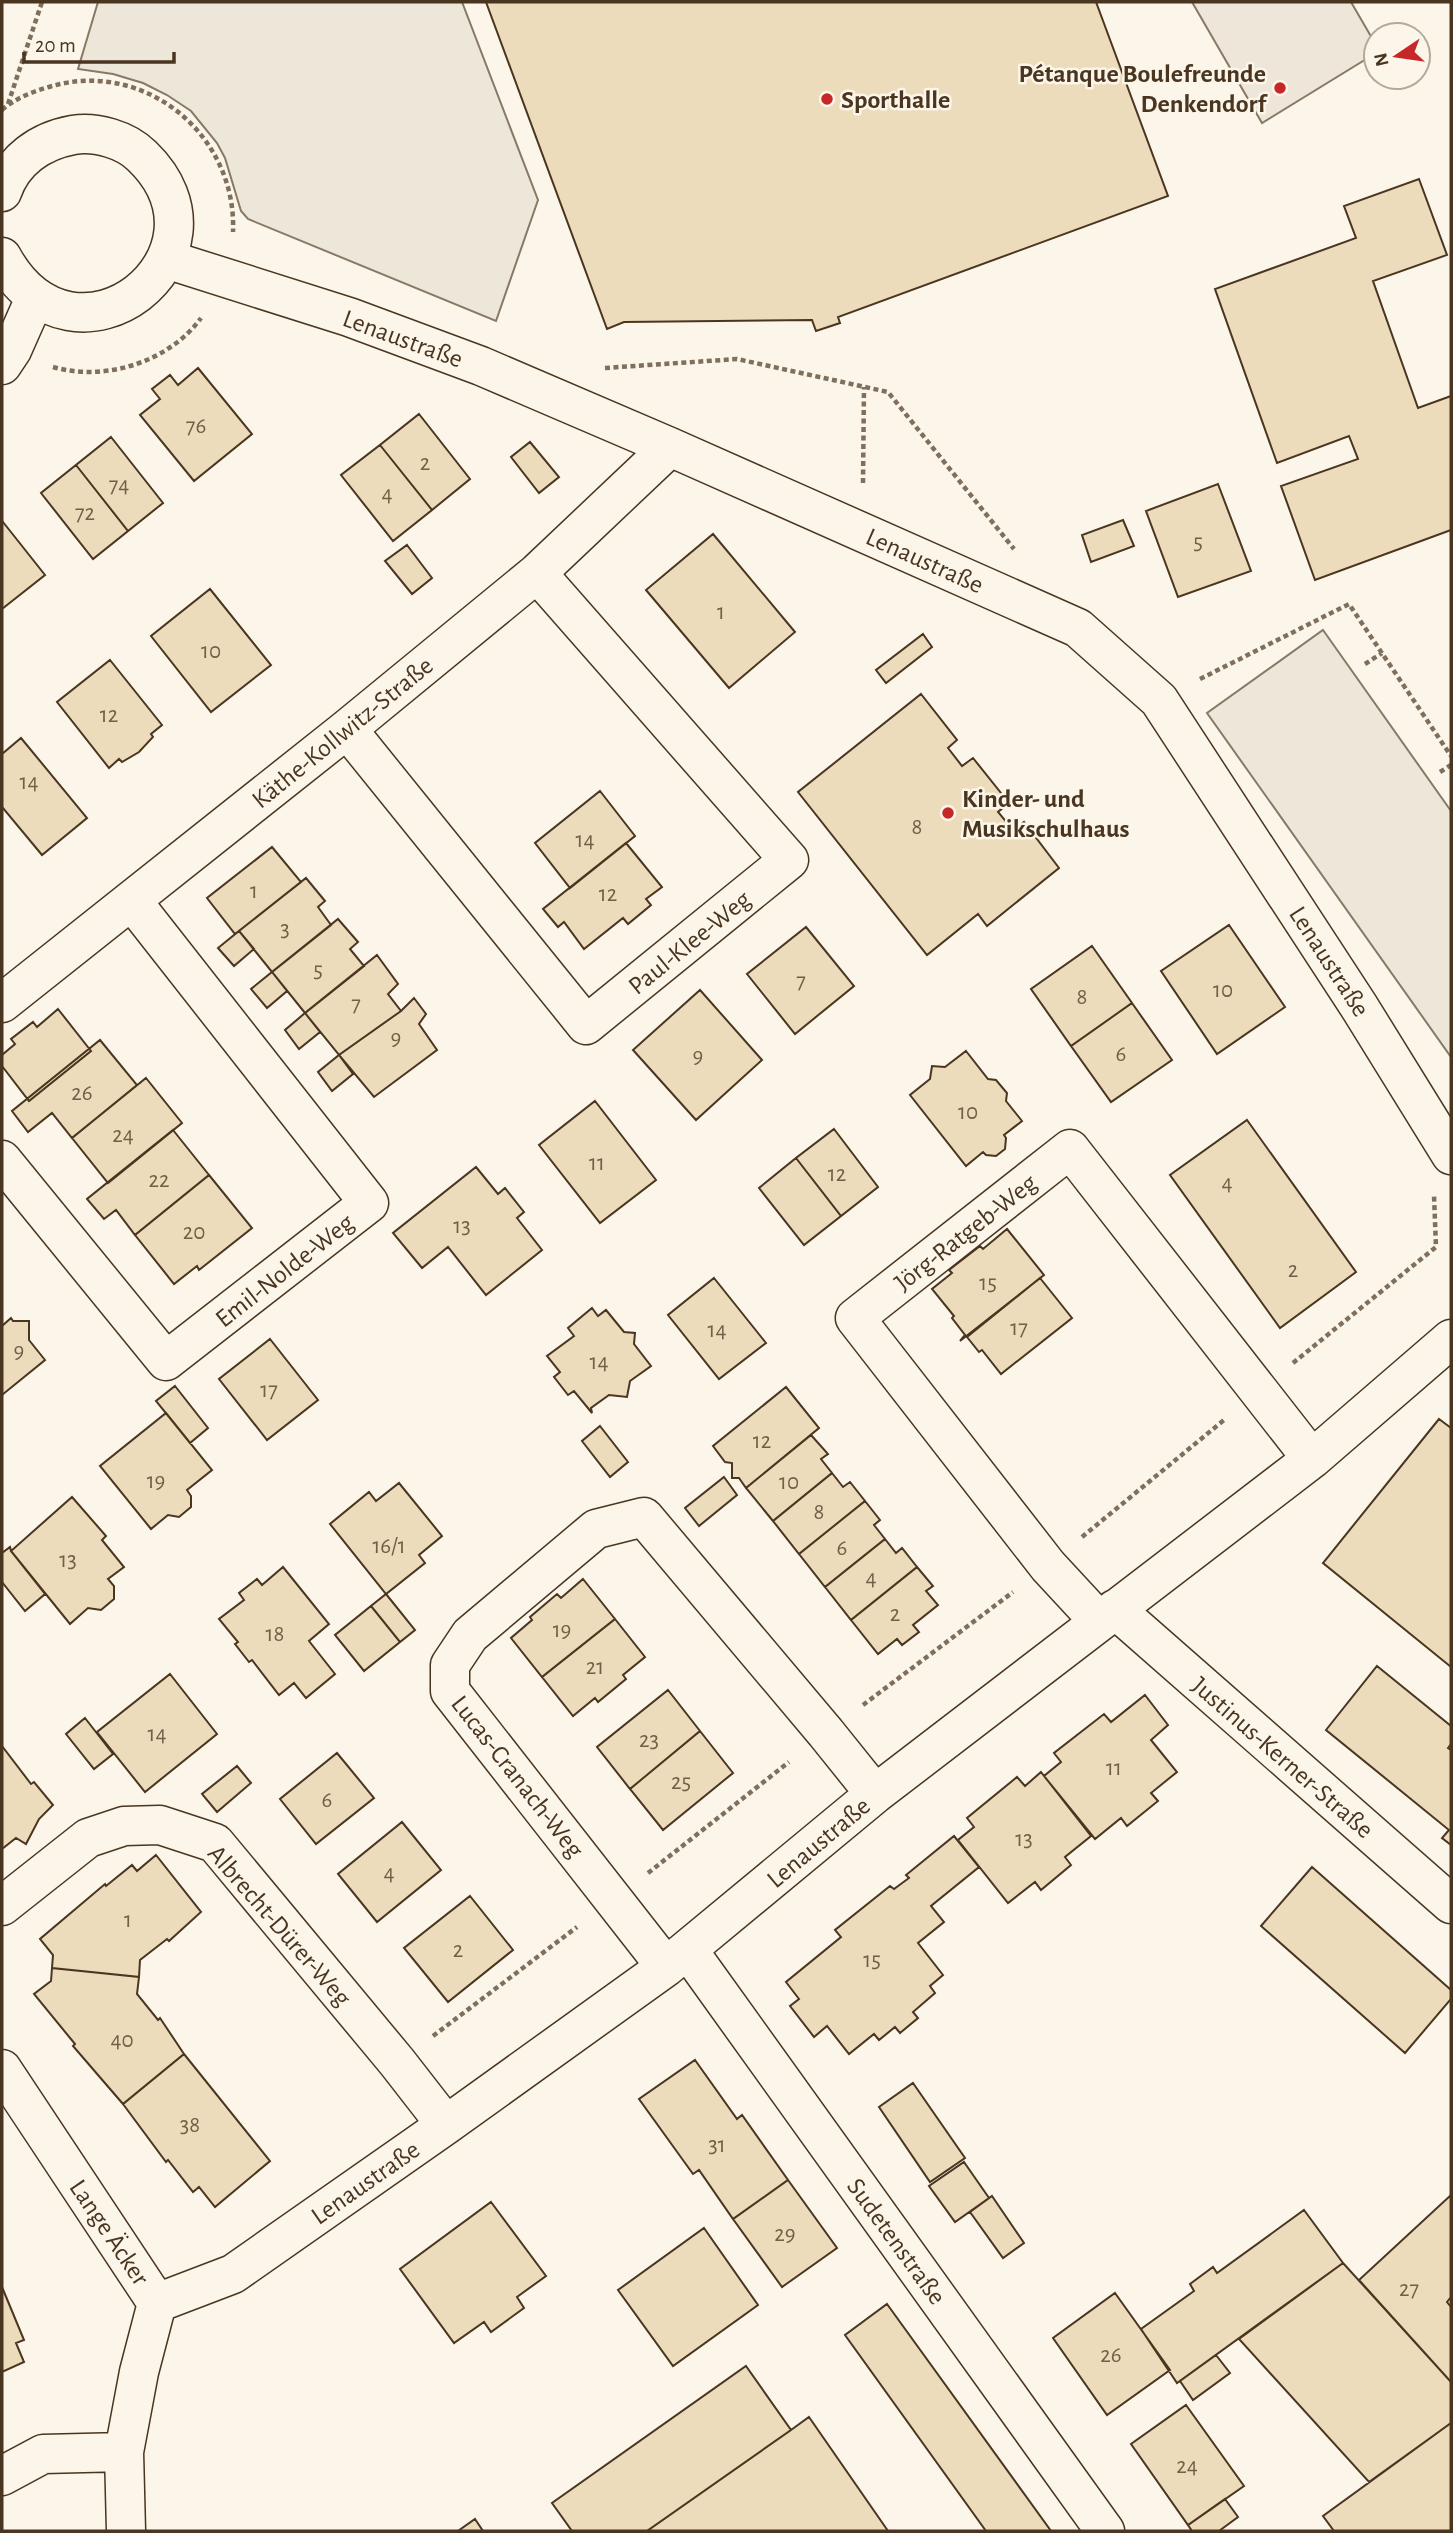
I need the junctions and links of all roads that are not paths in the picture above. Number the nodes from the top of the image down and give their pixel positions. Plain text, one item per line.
1 (3, 184) edge
2 (2, 257) edge
3 (166, 259) junction
4 (35, 298) junction
5 (2, 365) edge
6 (670, 447) junction
7 (537, 573) junction
8 (347, 729) junction
9 (132, 901) junction
10 (2, 1003) edge
11 (1451, 1155) edge
12 (2, 1160) edge
13 (1451, 1339) edge
14 (1312, 1458) junction
15 (1107, 1615) junction
16 (874, 1794) junction
17 (1451, 1904) edge
18 (2, 1906) edge
19 (677, 1958) junction
20 (2, 2069) edge
21 (446, 2125) junction
22 (157, 2303) junction
23 (124, 2452) junction
24 (2, 2476) edge
25 (126, 2531) edge
26 (1105, 2531) edge

1 - 3 street
2 - 4 street
3 - 4 street
3 - 6 street, Lenaustraße
4 - 5 street
6 - 7 street, Käthe-Kollwitz-Straße
6 - 11 street, Lenaustraße
7 - 8 street, Käthe-Kollwitz-Straße
7 - 8 street, Paul-Klee-Weg
8 - 9 street, Käthe-Kollwitz-Straße
9 - 10 street, Käthe-Kollwitz-Straße
9 - 12 street, Emil-Nolde-Weg
13 - 14 street, Lenaustraße
14 - 15 street, Lenaustraße
14 - 15 street, Jörg-Ratgeb-Weg
15 - 16 street, Lenaustraße
15 - 17 street, Justinus-Kerner-Straße
16 - 19 street, Lenaustraße
16 - 19 street, Lucas-Cranach-Weg
18 - 21 street, Albrecht-Dürer-Weg
19 - 21 street, Lenaustraße
19 - 26 street, Sudetenstraße
20 - 22 street, Lange Äcker
21 - 22 street, Lenaustraße
22 - 23 street, Lange Äcker
23 - 24 street
23 - 25 street, Lange Äcker

